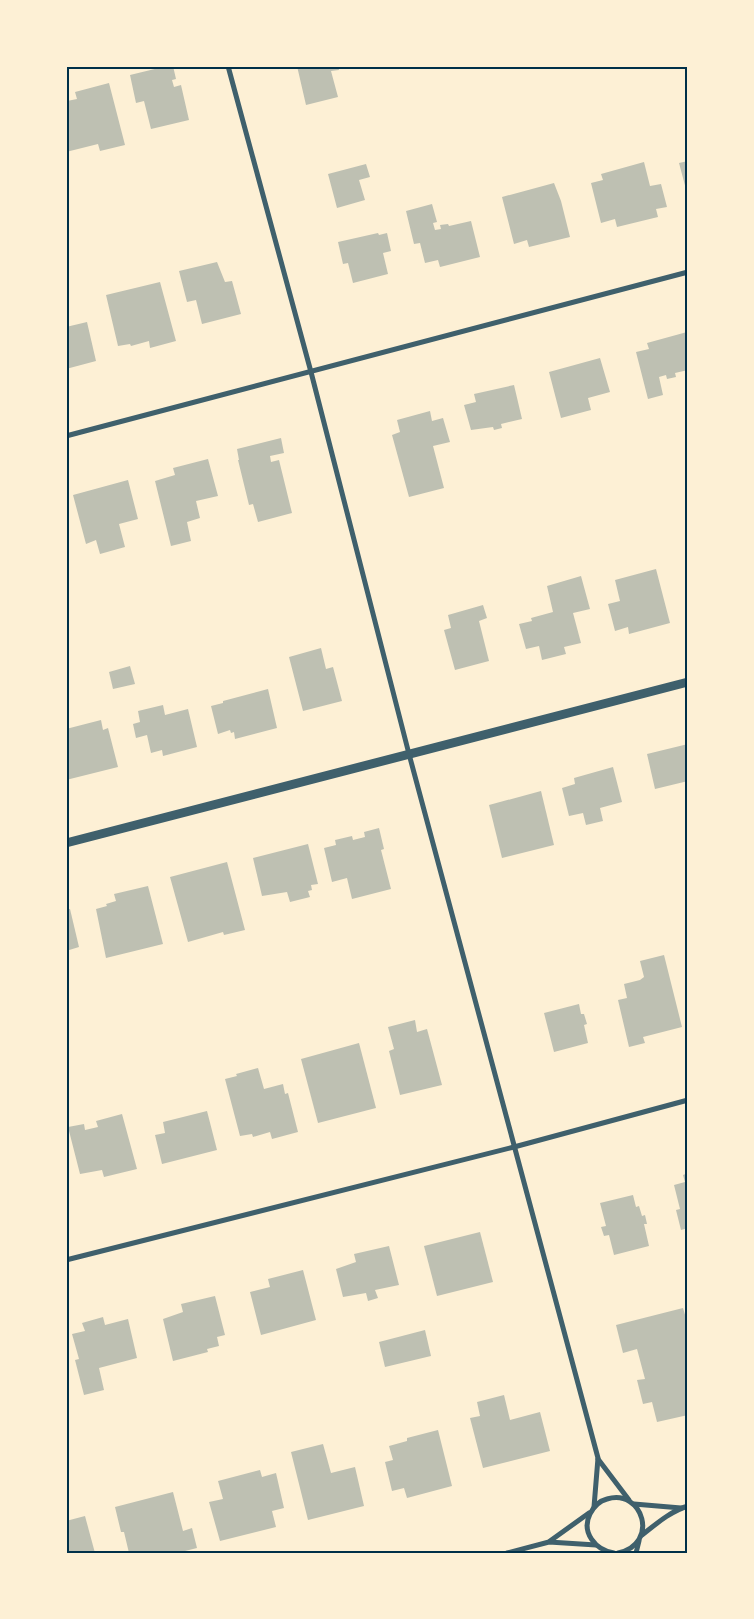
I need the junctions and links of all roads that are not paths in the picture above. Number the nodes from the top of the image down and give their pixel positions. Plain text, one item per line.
1 (228, 66) edge
2 (688, 272) edge
3 (311, 372) junction
4 (66, 436) edge
5 (688, 682) edge
6 (409, 754) junction
7 (66, 843) edge
8 (688, 1100) edge
9 (514, 1147) junction
10 (66, 1260) edge
11 (598, 1458) junction
12 (631, 1503) junction
13 (688, 1506) edge
14 (681, 1508) junction
15 (593, 1509) junction
16 (640, 1538) junction
17 (549, 1542) junction
18 (599, 1549) edge
19 (507, 1553) edge
20 (614, 1553) edge
21 (618, 1553) edge
22 (636, 1553) edge

1 - 3 street
2 - 3 street
3 - 4 street
3 - 6 street
5 - 6 street
6 - 7 street
6 - 9 street
8 - 9 street
9 - 10 street
9 - 11 street
11 - 12 street
11 - 15 street
12 - 14 street
12 - 15 street
12 - 16 street
13 - 14 street
14 - 16 street
15 - 17 street
15 - 18 street
16 - 21 street
16 - 22 street
17 - 18 street
17 - 19 street
18 - 20 street

